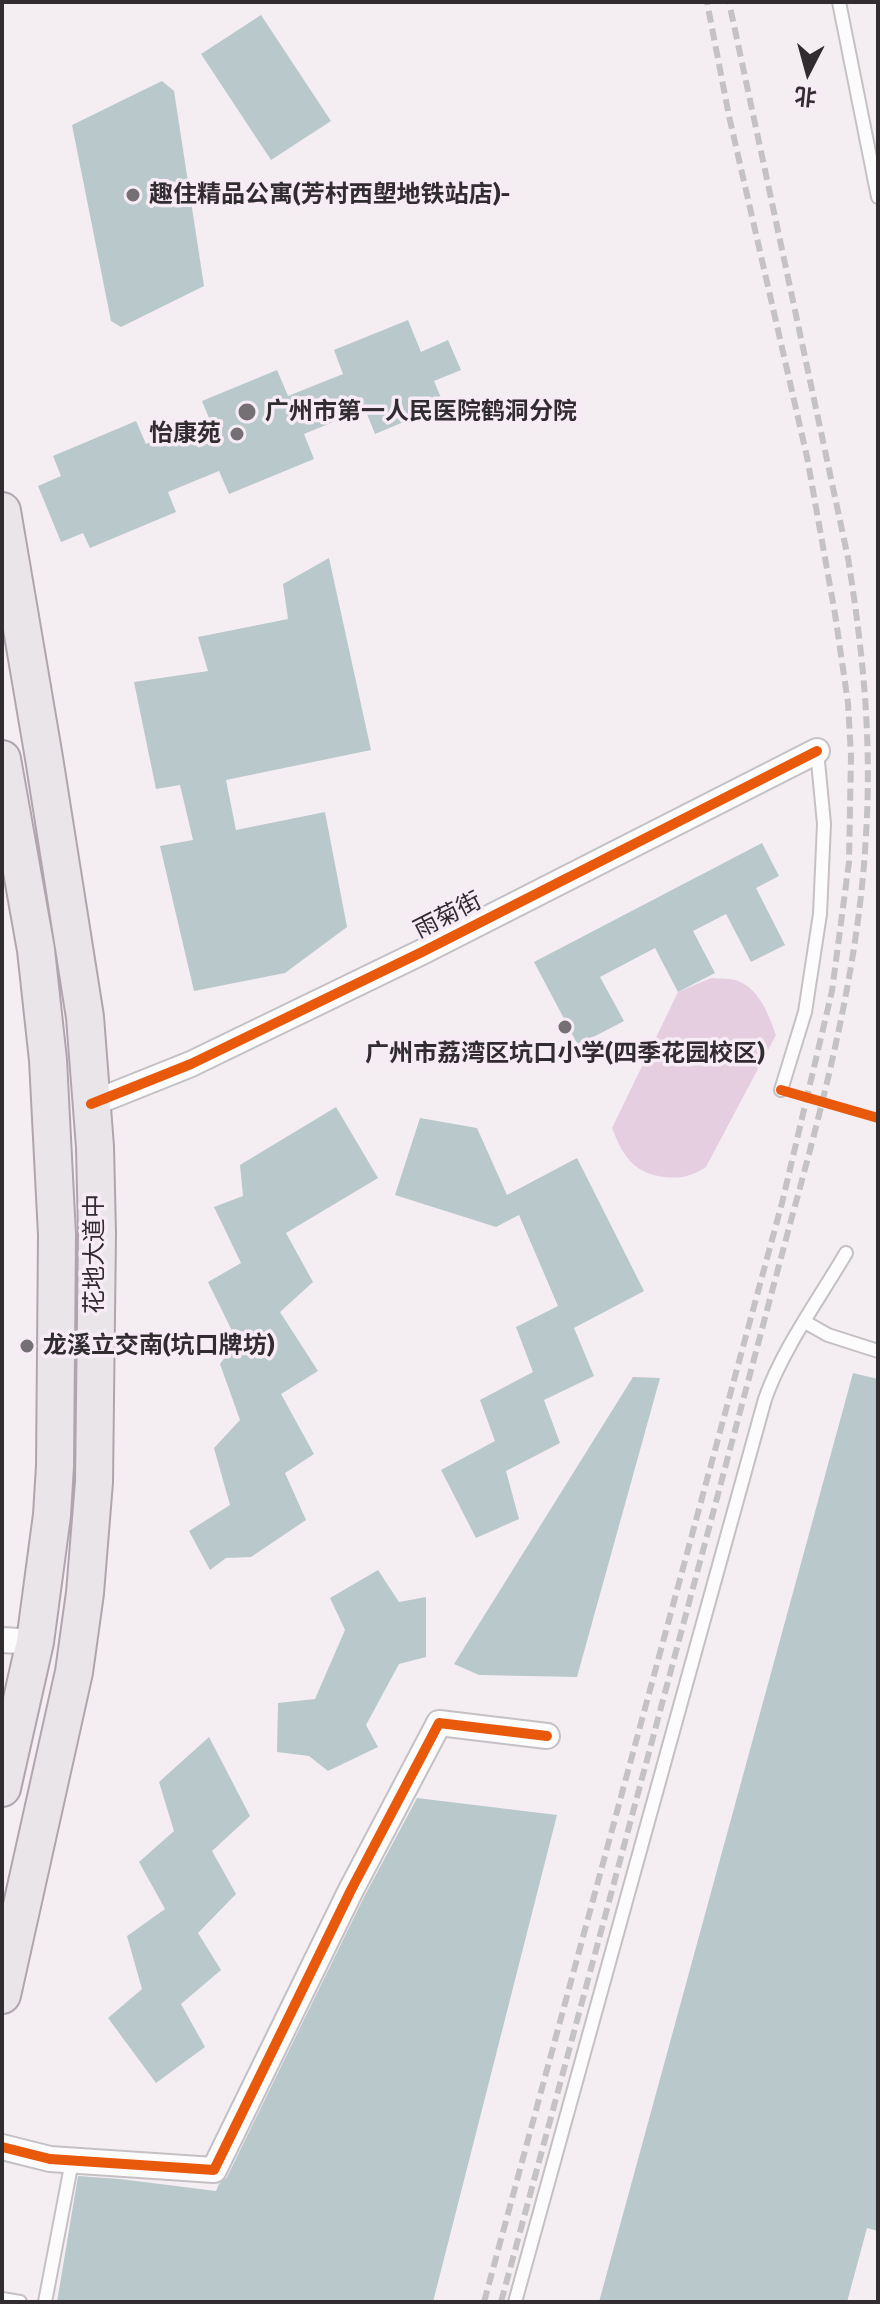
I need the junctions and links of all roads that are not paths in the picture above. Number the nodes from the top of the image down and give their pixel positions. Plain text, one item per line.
1 (839, 2) edge
2 (878, 197) edge
3 (2, 511) edge
4 (817, 751) joint
5 (2, 759) edge
6 (781, 1090) dead end
7 (91, 1104) junction
8 (846, 1253) dead end
9 (805, 1322) junction
10 (878, 1351) edge
11 (18, 1641) edge
12 (547, 1736) dead end
13 (2, 1788) edge
14 (2, 1995) edge
15 (2, 2147) edge
16 (72, 2161) junction
17 (2, 2299) edge
18 (20, 2302) edge
19 (45, 2302) edge
20 (515, 2302) edge

1 - 2 lane
3 - 7 main road, 花地大道中
4 - 6 lane
4 - 7 street, 雨菊街
5 - 11 main road, 花地大道中
7 - 14 main road, 花地大道中
8 - 9 lane
9 - 10 lane
9 - 20 lane
11 - 13 main road, 花地大道中
12 - 16 street
15 - 16 street
16 - 19 lane
17 - 18 lane

